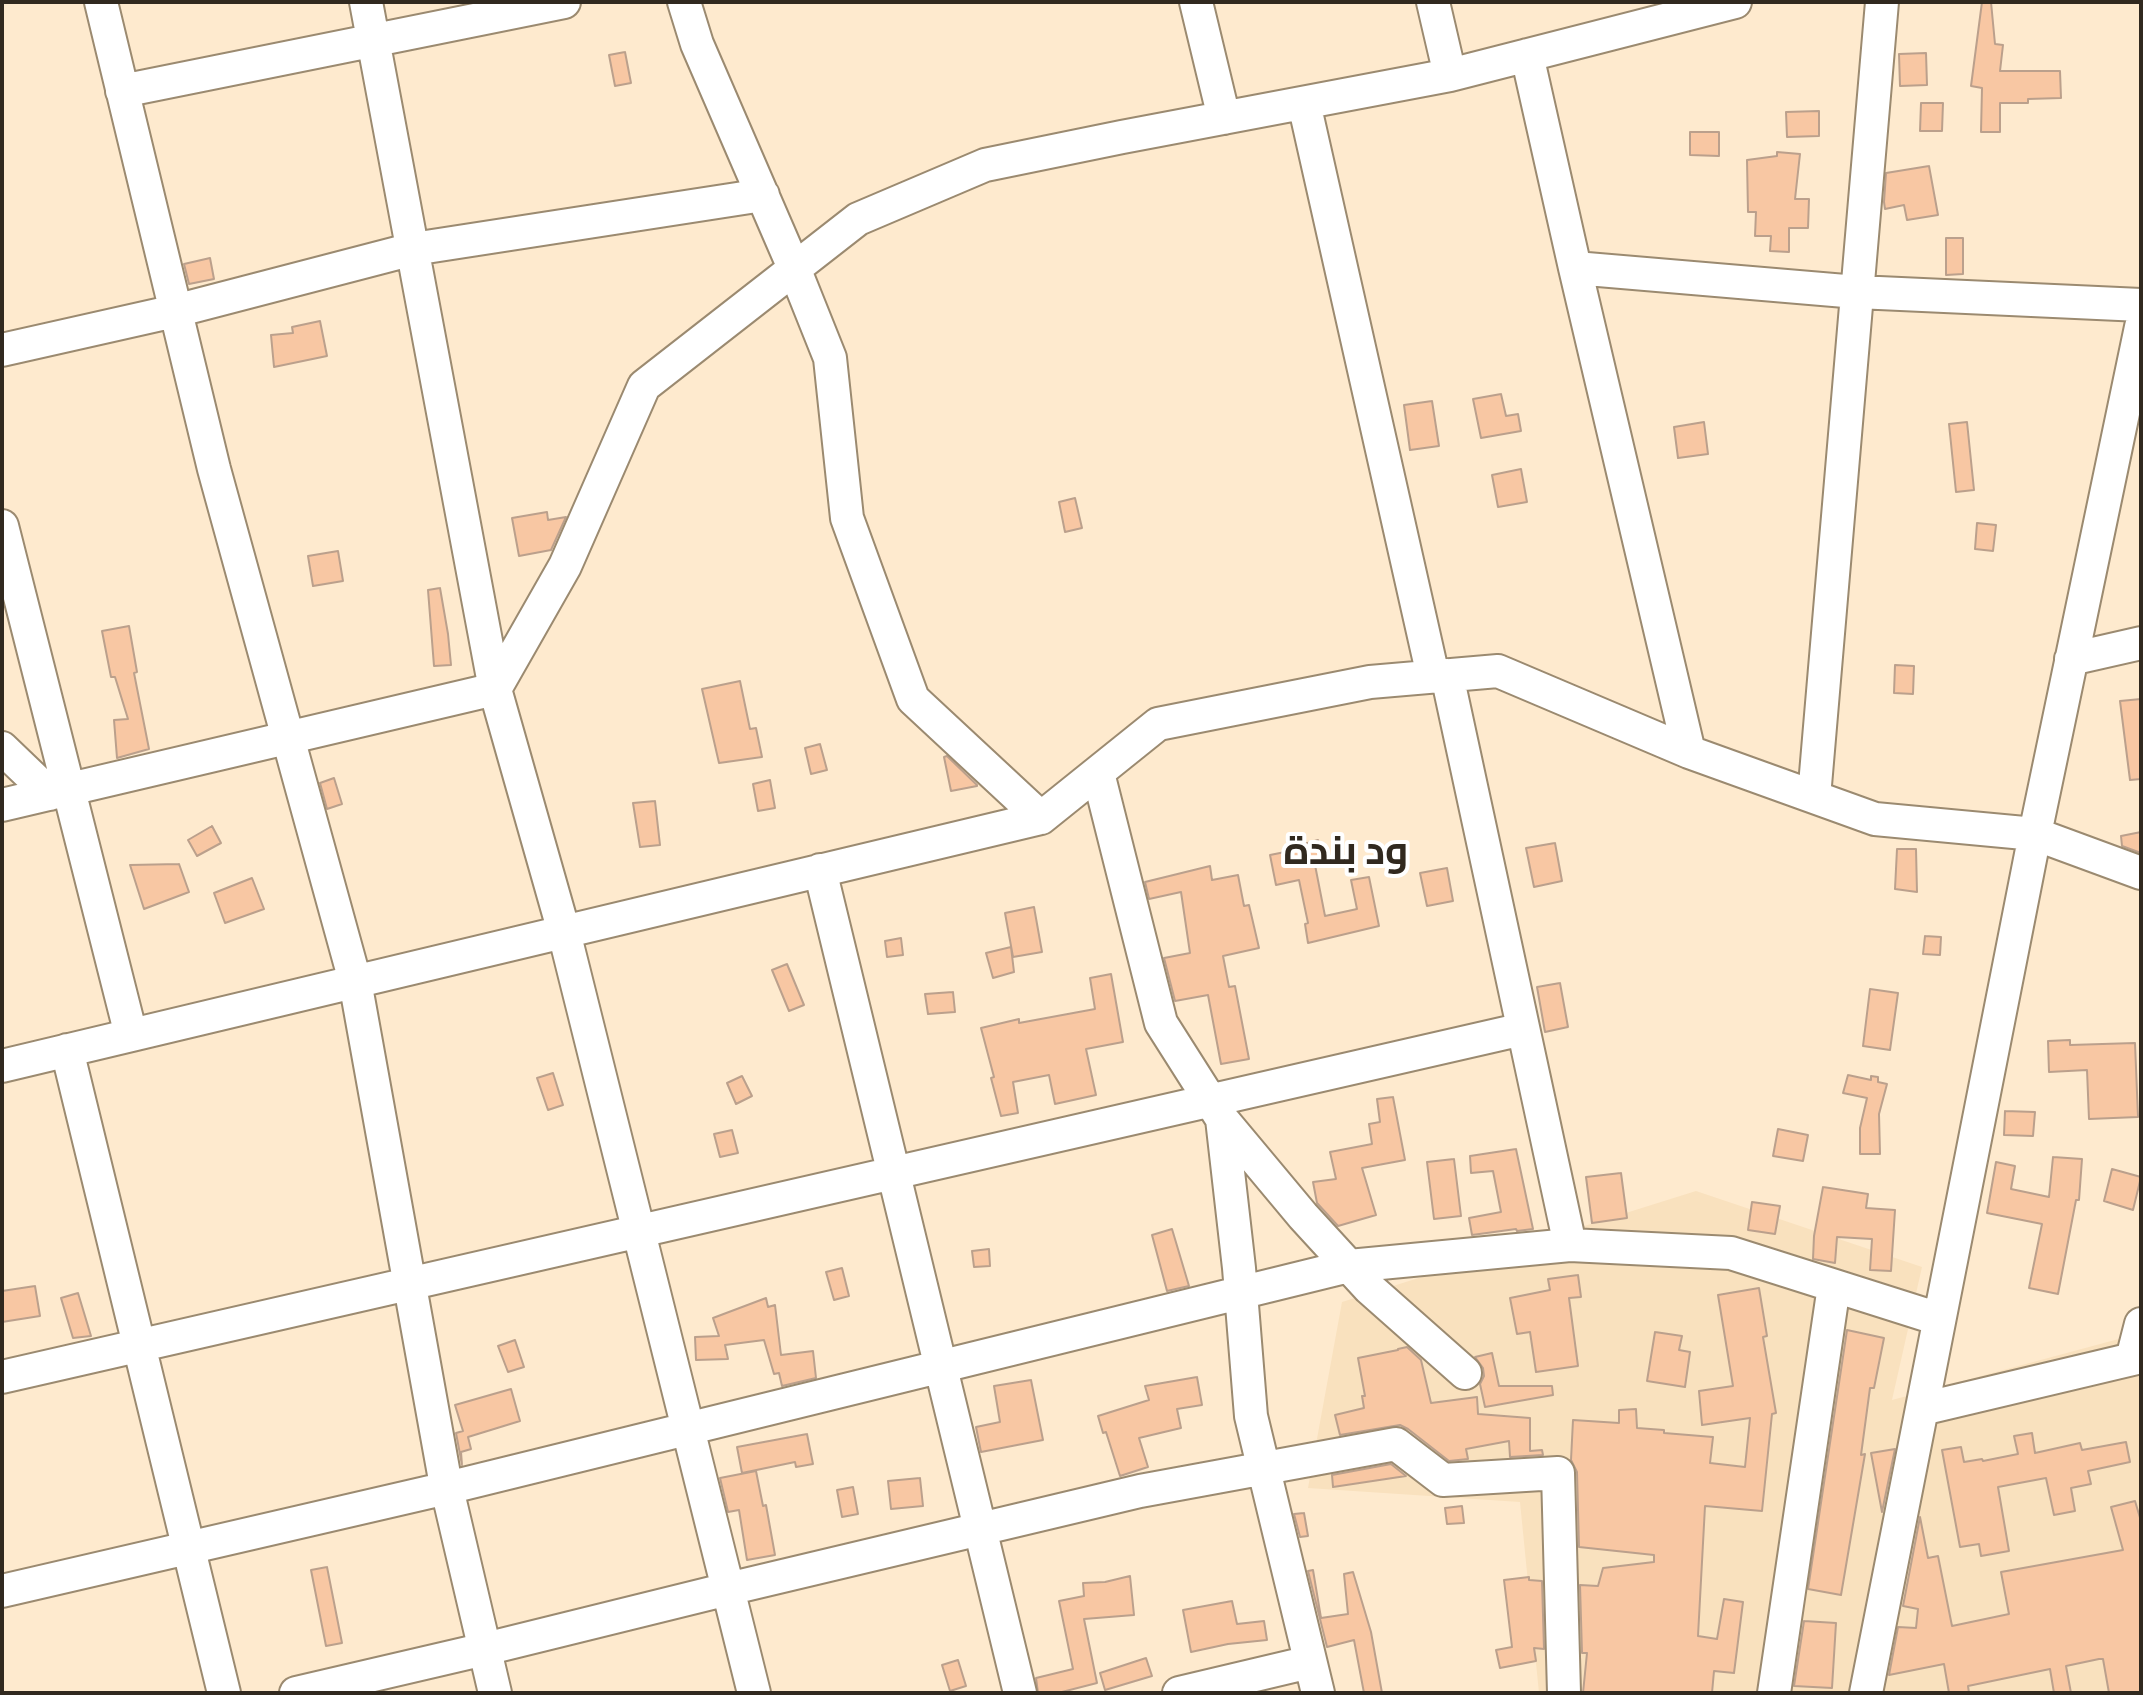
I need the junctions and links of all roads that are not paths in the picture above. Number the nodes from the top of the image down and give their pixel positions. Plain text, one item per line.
1 (101, 2) edge
2 (366, 2) edge
3 (564, 2) edge
4 (684, 2) edge
5 (1196, 2) edge
6 (1433, 2) edge
7 (1735, 2) edge
8 (1882, 2) edge
9 (1656, 12) edge
10 (373, 40) junction
11 (1527, 55) junction
12 (1450, 75) junction
13 (122, 91) junction
14 (1304, 103) junction
15 (1224, 118) junction
16 (763, 195) junction
17 (413, 249) junction
18 (794, 268) junction
19 (1575, 268) junction
20 (1857, 292) junction
21 (2141, 305) edge
22 (175, 311) junction
23 (2141, 327) edge
24 (2, 350) edge
25 (2, 526) edge
26 (2141, 643) edge
27 (2071, 659) junction
28 (1440, 676) junction
29 (495, 689) junction
30 (288, 739) junction
31 (2, 748) edge
32 (1689, 752) junction
33 (1098, 773) junction
34 (60, 791) junction
35 (1814, 797) junction
36 (2, 805) edge
37 (1041, 818) junction
38 (2035, 834) junction
39 (820, 870) junction
40 (2141, 873) edge
41 (564, 932) junction
42 (355, 981) junction
43 (1523, 1029) junction
44 (131, 1035) junction
45 (67, 1050) junction
46 (2, 1066) edge
47 (1216, 1110) junction
48 (893, 1173) junction
49 (638, 1231) junction
50 (1570, 1245) junction
51 (1349, 1266) junction
52 (409, 1284) junction
53 (1834, 1286) junction
54 (1241, 1293) junction
55 (1939, 1319) junction
56 (2141, 1324) edge
57 (139, 1345) junction
58 (2137, 1358) edge
59 (941, 1367) junction
60 (1465, 1373) dead end
61 (2, 1377) edge
62 (1922, 1409) junction
63 (688, 1429) junction
64 (1262, 1468) junction
65 (447, 1488) junction
66 (980, 1529) junction
67 (188, 1548) junction
68 (728, 1589) junction
69 (2, 1591) edge
70 (485, 1649) junction
71 (1310, 1662) junction
72 (224, 1693) edge
73 (296, 1693) edge
74 (495, 1693) edge
75 (754, 1693) edge
76 (1020, 1693) edge
77 (1179, 1693) edge
78 (1318, 1693) edge
79 (1564, 1693) edge
80 (1774, 1693) edge
81 (1866, 1693) edge

1 - 13 street
2 - 10 street
3 - 10 street
4 - 16 street
5 - 15 street
6 - 12 street
7 - 9 street
8 - 20 street
9 - 11 street
10 - 13 street
10 - 17 street
11 - 12 street
11 - 19 street
12 - 14 street
13 - 22 street
14 - 15 street
14 - 28 street
15 - 18 street
16 - 17 street
16 - 18 street
17 - 22 street
17 - 29 street
18 - 29 street
18 - 37 street
19 - 20 street
19 - 32 street
20 - 21 street
20 - 35 street
22 - 24 street
22 - 30 street
23 - 27 street
25 - 34 street
26 - 27 street
27 - 38 street
28 - 32 street
28 - 33 street
28 - 43 street
29 - 30 street
29 - 41 street
30 - 34 street
30 - 42 street
31 - 34 street
32 - 35 street
33 - 37 street
33 - 47 street
34 - 36 street
34 - 44 street
35 - 38 street
37 - 39 street
38 - 40 street
38 - 55 street
39 - 41 street
39 - 48 street
41 - 42 street
41 - 49 street
42 - 44 street
42 - 52 street
43 - 47 street
43 - 50 street
44 - 45 street
45 - 46 street
45 - 57 street
47 - 48 street
47 - 51 street
47 - 54 street
48 - 49 street
48 - 59 street
49 - 52 street
49 - 63 street
50 - 51 street
50 - 53 street
51 - 54 street
51 - 60 street
52 - 57 street
52 - 65 street
53 - 55 street
53 - 80 street
54 - 59 street
54 - 64 street
55 - 62 street
56 - 58 street
57 - 61 street
57 - 67 street
58 - 62 street
59 - 63 street
59 - 66 street
62 - 81 street
63 - 65 street
63 - 68 street
64 - 66 street
64 - 71 street
64 - 79 street
65 - 67 street
65 - 70 street
66 - 68 street
66 - 76 street
67 - 69 street
67 - 72 street
68 - 70 street
68 - 75 street
70 - 73 street
70 - 74 street
71 - 77 street
71 - 78 street

